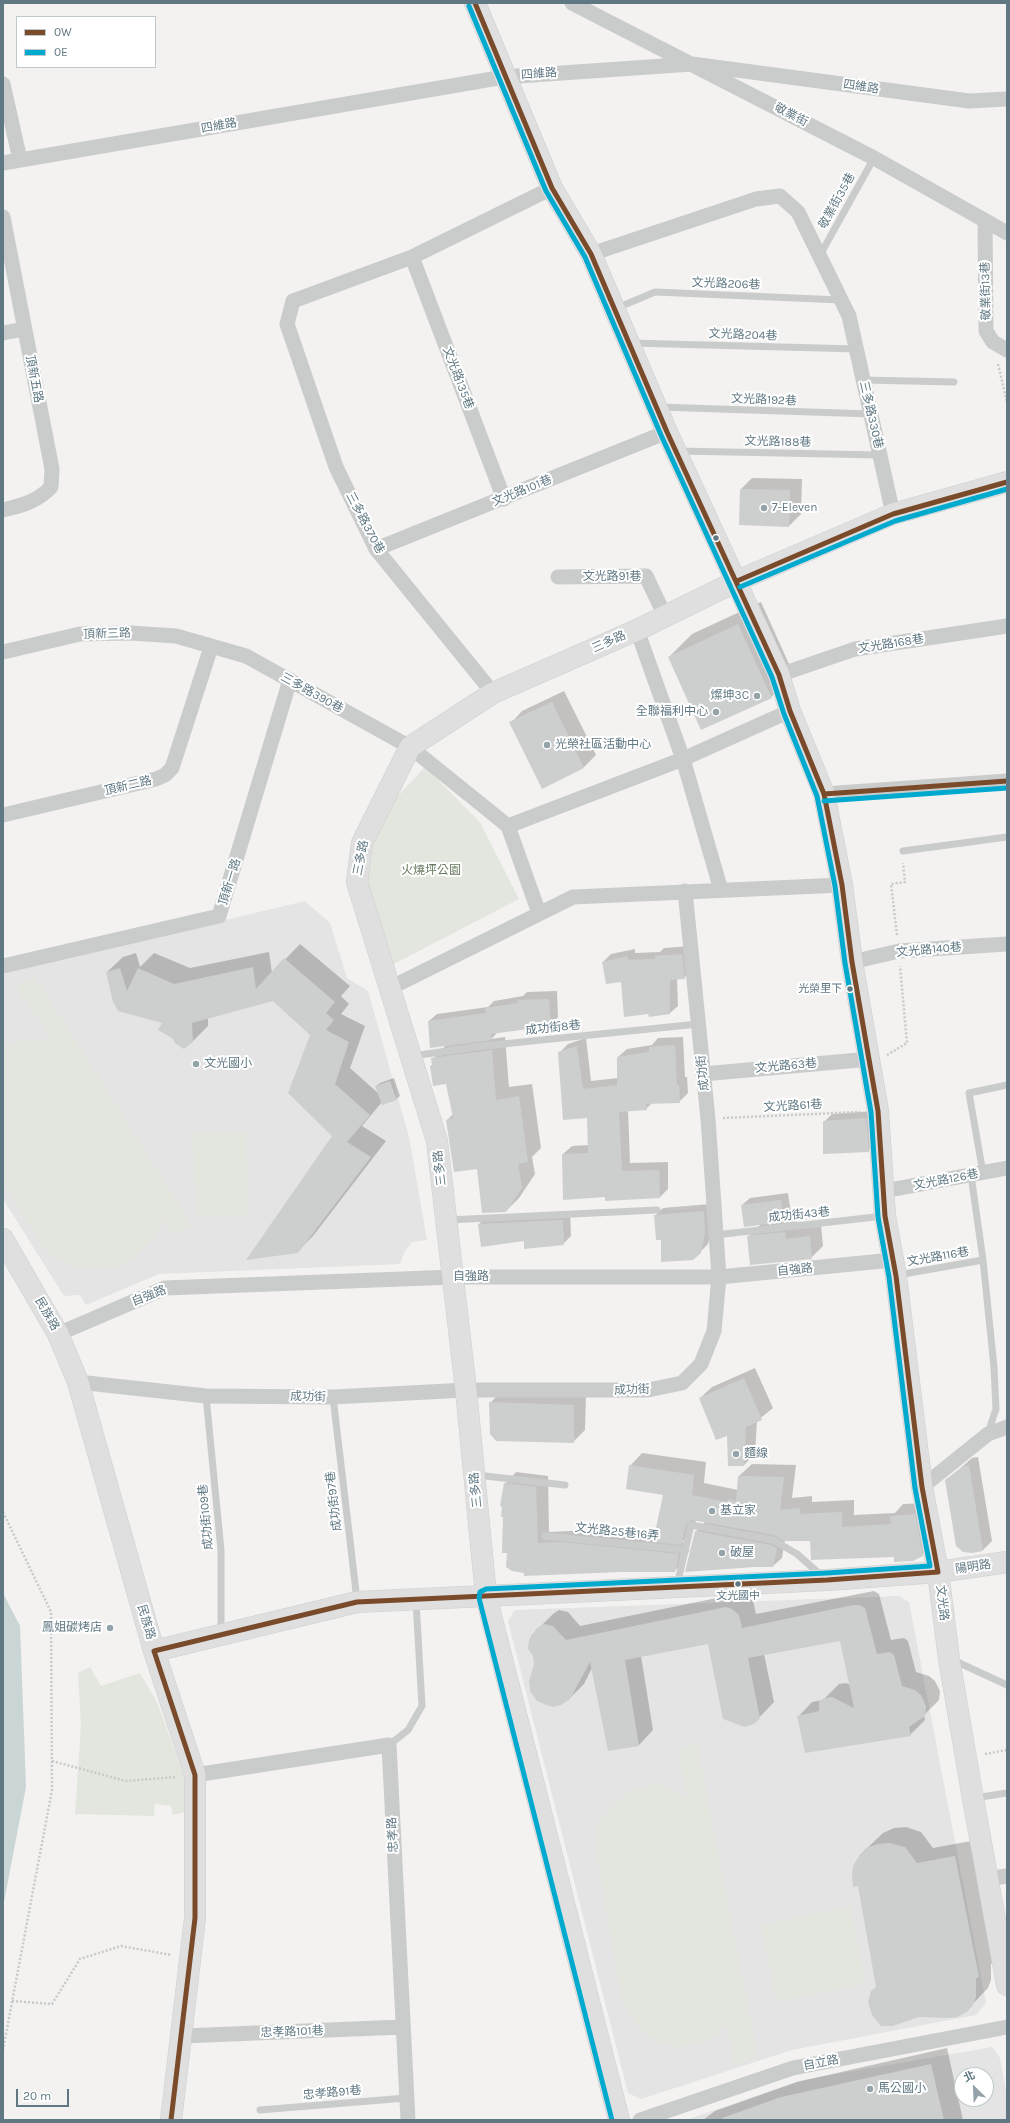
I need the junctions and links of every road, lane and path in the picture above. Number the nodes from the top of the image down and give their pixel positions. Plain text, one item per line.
1 (475, 3) edge
2 (572, 3) edge
3 (692, 64) junction
4 (504, 76) junction
5 (3, 84) edge
6 (1007, 99) edge
7 (874, 158) junction
8 (20, 160) junction
9 (3, 163) edge
10 (552, 188) junction
11 (3, 217) edge
12 (985, 221) junction
13 (1007, 233) edge
14 (591, 254) junction
15 (819, 255) junction
16 (412, 256) junction
17 (841, 300) junction
18 (614, 309) junction
19 (24, 329) junction
20 (3, 333) edge
21 (992, 342) junction
22 (629, 343) junction
23 (856, 349) junction
24 (1007, 350) edge
25 (864, 380) junction
26 (954, 382) dead end
27 (1007, 402) edge
28 (656, 407) junction
29 (871, 414) junction
30 (667, 432) junction
31 (676, 451) junction
32 (880, 455) junction
33 (1007, 482) edge
34 (504, 499) junction
35 (3, 510) edge
36 (893, 514) junction
37 (376, 549) junction
38 (558, 577) dead end
39 (737, 581) junction
40 (665, 616) junction
41 (1007, 626) edge
42 (636, 630) junction
43 (211, 647) junction
44 (3, 652) edge
45 (779, 675) junction
46 (290, 680) junction
47 (493, 693) junction
48 (790, 711) junction
49 (410, 746) junction
50 (683, 759) junction
51 (1007, 781) edge
52 (824, 794) junction
53 (3, 815) edge
54 (508, 826) junction
55 (1007, 837) edge
56 (902, 850) dead end
57 (842, 885) junction
58 (721, 890) junction
59 (685, 892) junction
60 (539, 913) junction
61 (1007, 944) edge
62 (852, 962) junction
63 (3, 966) edge
64 (390, 988) junction
65 (698, 1024) junction
66 (411, 1056) junction
67 (870, 1058) junction
68 (703, 1074) junction
69 (1007, 1085) edge
70 (878, 1111) junction
71 (708, 1119) junction
72 (1007, 1168) edge
73 (977, 1174) junction
74 (884, 1191) junction
75 (714, 1205) junction
76 (657, 1210) joint
77 (885, 1216) junction
78 (446, 1220) junction
79 (715, 1235) junction
80 (3, 1239) edge
81 (983, 1260) junction
82 (894, 1268) junction
83 (454, 1277) junction
84 (719, 1277) junction
85 (58, 1334) junction
86 (78, 1382) junction
87 (466, 1390) junction
88 (206, 1396) junction
89 (333, 1397) junction
90 (1007, 1427) edge
91 (988, 1434) junction
92 (474, 1475) junction
93 (565, 1485) dead end
94 (922, 1487) junction
95 (3, 1512) edge
96 (545, 1536) dead end
97 (686, 1550) junction
98 (1007, 1562) edge
99 (938, 1572) junction
100 (827, 1580) junction
101 (676, 1587) junction
102 (486, 1596) junction
103 (416, 1599) junction
104 (357, 1602) junction
105 (222, 1636) junction
106 (154, 1651) junction
107 (949, 1659) junction
108 (1007, 1685) edge
109 (389, 1745) junction
110 (52, 1761) junction
111 (195, 1775) junction
112 (1007, 1793) edge
113 (973, 1798) junction
114 (997, 1878) edge
115 (190, 1958) junction
116 (1007, 1985) edge
117 (12, 2001) junction
118 (403, 2027) junction
119 (1007, 2027) edge
120 (182, 2036) junction
121 (3, 2050) edge
122 (406, 2098) junction
123 (260, 2110) dead end
124 (171, 2120) edge
125 (408, 2120) edge
126 (619, 2120) edge
127 (640, 2120) edge

1 - 4 street, 文光路
2 - 3 street, 敬業街
3 - 4 street, 四維路
3 - 6 street, 四維路
3 - 7 street, 敬業街
4 - 8 street, 四維路
4 - 10 street, 文光路
5 - 8 street
7 - 12 street, 敬業街
7 - 15 lane, 敬業街35巷
8 - 9 street, 四維路
10 - 14 street, 文光路
10 - 16 street
11 - 19 street, 頂新五路
12 - 13 street, 敬業街
12 - 21 street, 敬業街13巷
14 - 15 street, 三多路330巷
14 - 18 street, 文光路
15 - 17 street, 三多路330巷
16 - 34 street, 文光路135巷
16 - 37 street, 三多路370巷
17 - 18 lane, 文光路206巷
17 - 23 street, 三多路330巷
18 - 22 street, 文光路
19 - 20 street
19 - 35 street, 頂新五路
21 - 24 street
21 - 27 path
22 - 23 lane, 文光路204巷
22 - 28 street, 文光路
23 - 25 street, 三多路330巷
25 - 26 lane
25 - 29 street, 三多路330巷
28 - 29 lane, 文光路192巷
28 - 30 street, 文光路
29 - 32 street, 三多路330巷
30 - 31 street, 文光路
30 - 34 street, 文光路101巷
31 - 32 lane, 文光路188巷
31 - 39 street, 文光路
32 - 36 street, 三多路330巷
33 - 36 street, 三多路
34 - 37 street, 文光路101巷
36 - 39 street, 三多路
37 - 47 street, 三多路370巷
38 - 40 street, 文光路91巷
39 - 40 street, 三多路
39 - 45 street, 文光路
40 - 42 street, 三多路
41 - 45 street, 文光路168巷
42 - 47 street, 三多路
42 - 50 street
43 - 44 street, 頂新三路
43 - 46 street, 三多路390巷
43 - 53 street, 頂新二路
45 - 48 street, 文光路
46 - 49 street, 三多路390巷
46 - 63 street, 頂新一路
47 - 49 street, 三多路
48 - 50 street
48 - 52 street, 文光路
49 - 54 street, 三多路390巷
49 - 64 street, 三多路
50 - 54 street
50 - 58 street
51 - 52 street
52 - 57 street, 文光路
54 - 60 street
55 - 56 lane
57 - 58 street
57 - 62 street, 文光路
58 - 59 street
59 - 60 street
59 - 65 street, 成功街
60 - 64 street
61 - 62 street, 文光路140巷
62 - 67 street, 文光路
64 - 66 street, 三多路
65 - 66 lane, 成功街8巷
65 - 68 street, 成功街
66 - 78 street, 三多路
67 - 68 street, 文光路63巷
67 - 70 street, 文光路
68 - 71 street, 成功街
69 - 73 lane
70 - 71 path, 文光路61巷
70 - 74 street, 文光路
71 - 75 street, 成功街
72 - 73 street, 文光路126巷
73 - 74 street, 文光路126巷
73 - 81 lane
74 - 77 street, 文光路
75 - 76 path
75 - 79 street, 成功街
76 - 78 lane
77 - 79 lane, 成功街43巷
77 - 82 street, 文光路
78 - 83 street, 三多路
79 - 84 street, 成功街
80 - 85 street, 民族路
81 - 82 lane, 文光路116巷
81 - 91 lane
82 - 84 street, 自強路
82 - 94 street, 文光路
83 - 84 street, 自強路
83 - 85 street, 自強路
83 - 87 street, 三多路
84 - 87 street, 成功街
85 - 86 street, 民族路
86 - 88 street, 成功街
86 - 106 street, 民族路
87 - 89 street, 成功街
87 - 92 street, 三多路
88 - 89 street, 成功街
88 - 105 lane, 成功街109巷
89 - 104 lane, 成功街97巷
90 - 91 street
91 - 94 street
92 - 93 lane
92 - 102 street, 三多路
94 - 99 street, 文光路
95 - 110 path
96 - 97 lane, 文光路25巷16弄
97 - 100 lane
97 - 101 lane
98 - 99 street, 陽明路
99 - 100 street, 陽明路
99 - 107 street, 文光路
100 - 101 street, 陽明路
101 - 102 street, 陽明路
102 - 103 street, 陽明路
102 - 126 street, 三多路
103 - 104 street, 陽明路
103 - 109 lane
104 - 105 street, 陽明路
105 - 106 street, 陽明路
106 - 111 street, 民族路
107 - 108 lane
107 - 113 street, 文光路
109 - 111 street
109 - 118 street, 忠孝路
110 - 111 path
110 - 117 path
111 - 115 street, 民族路
112 - 113 lane
113 - 114 street, 文光路
114 - 116 street, 文光路
115 - 117 path
115 - 120 street, 民族路
117 - 121 path
118 - 120 street, 忠孝路101巷
118 - 122 street, 忠孝路
119 - 127 street, 自立路
120 - 124 street, 民族路
122 - 123 lane, 忠孝路91巷
122 - 125 street, 忠孝路

